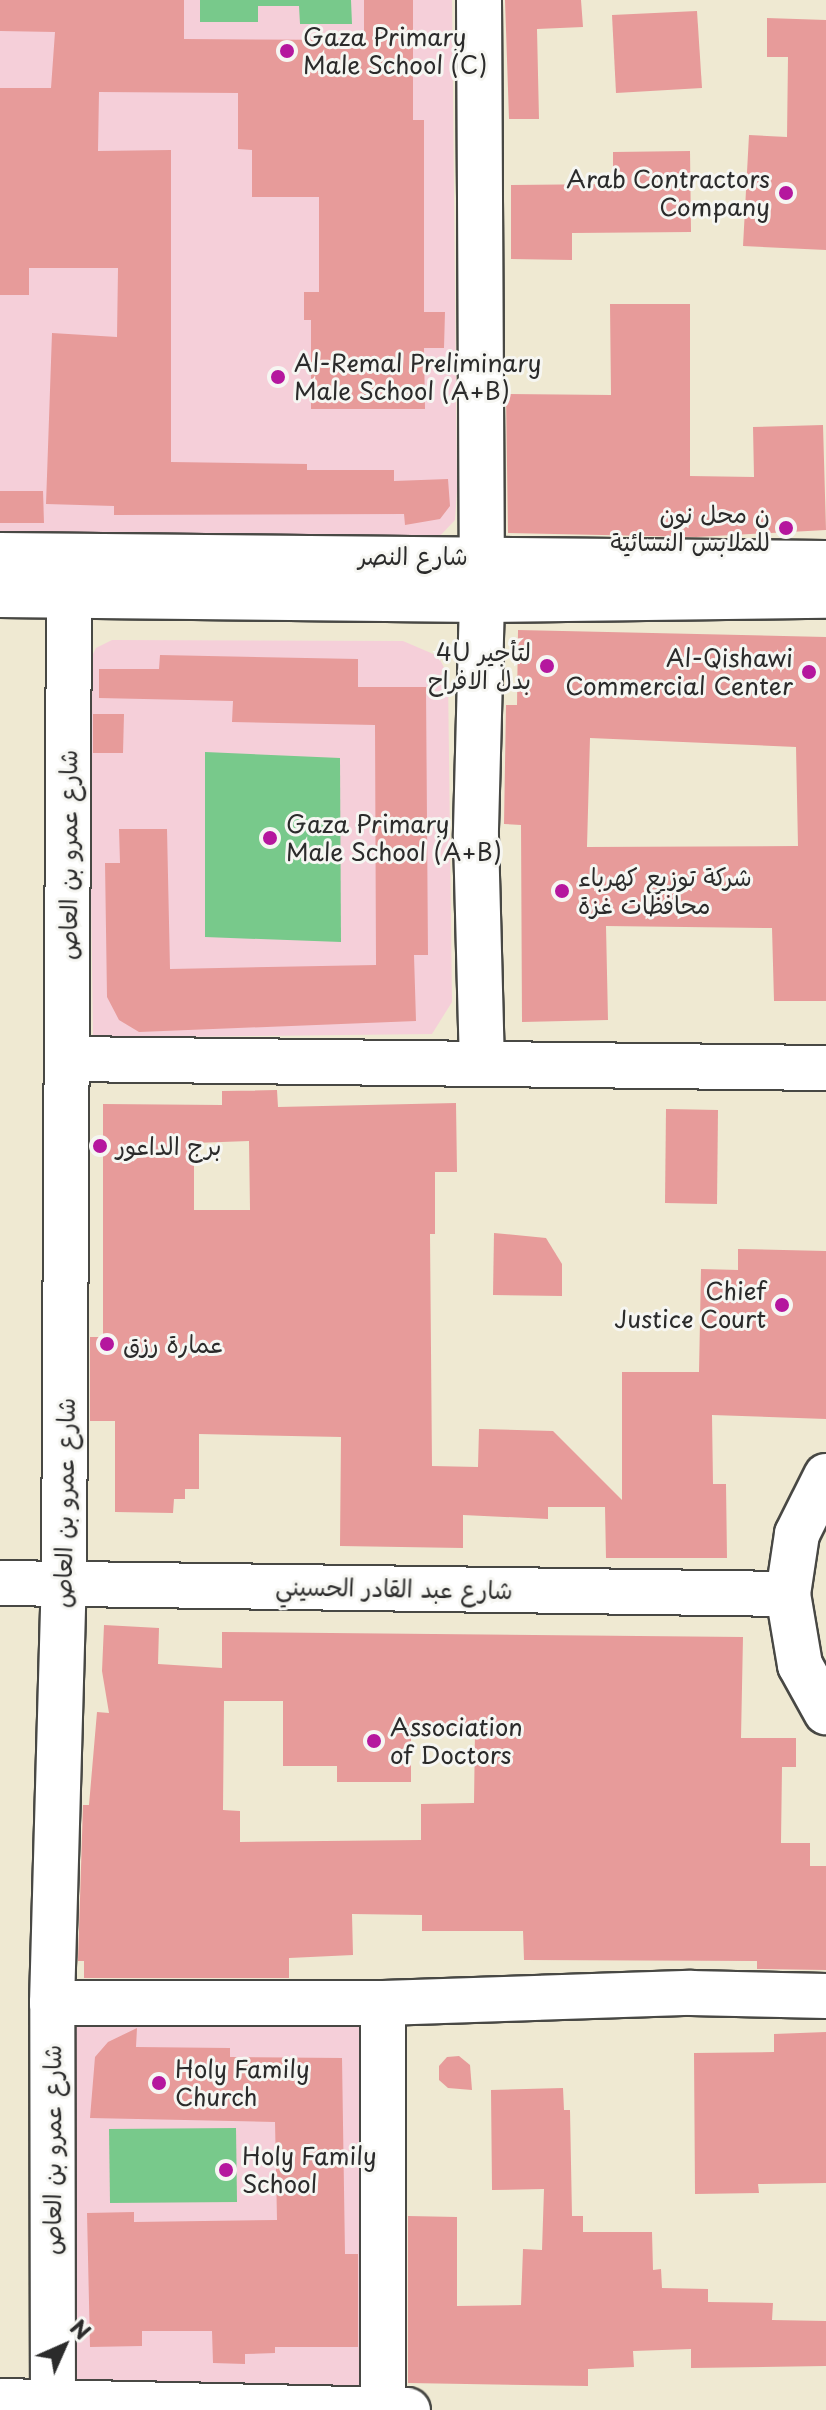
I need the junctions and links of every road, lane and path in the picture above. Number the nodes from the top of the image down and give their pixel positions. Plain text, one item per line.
1 (479, 0) edge
2 (0, 555) edge
3 (482, 556) junction
4 (826, 563) edge
5 (0, 595) edge
6 (69, 595) junction
7 (826, 596) edge
8 (482, 600) junction
9 (67, 1059) junction
10 (482, 1064) junction
11 (826, 1068) edge
12 (826, 1476) edge
13 (64, 1582) junction
14 (0, 1583) edge
15 (788, 1594) junction
16 (826, 1712) edge
17 (826, 1996) edge
18 (52, 2003) junction
19 (383, 2003) junction
20 (0, 2401) edge
21 (53, 2405) edge
22 (383, 2410) edge
23 (408, 2410) edge

1 - 3 street
2 - 3 street, شارع النصر
3 - 4 street, شارع النصر
3 - 8 street
5 - 6 street, شارع النصر
6 - 8 street, شارع النصر
6 - 9 street, شارع عمرو بن العاص
7 - 8 street, شارع النصر
8 - 10 street
9 - 10 street
9 - 13 street, شارع عمرو بن العاص
10 - 11 street
12 - 15 street
13 - 14 street, شارع عبد القادر الحسيني
13 - 15 street, شارع عبد القادر الحسيني
13 - 18 street, شارع عمرو بن العاص
15 - 16 street
17 - 19 street
18 - 19 street
18 - 21 street, شارع عمرو بن العاص
19 - 22 street
20 - 21 street
21 - 22 street
22 - 23 street

